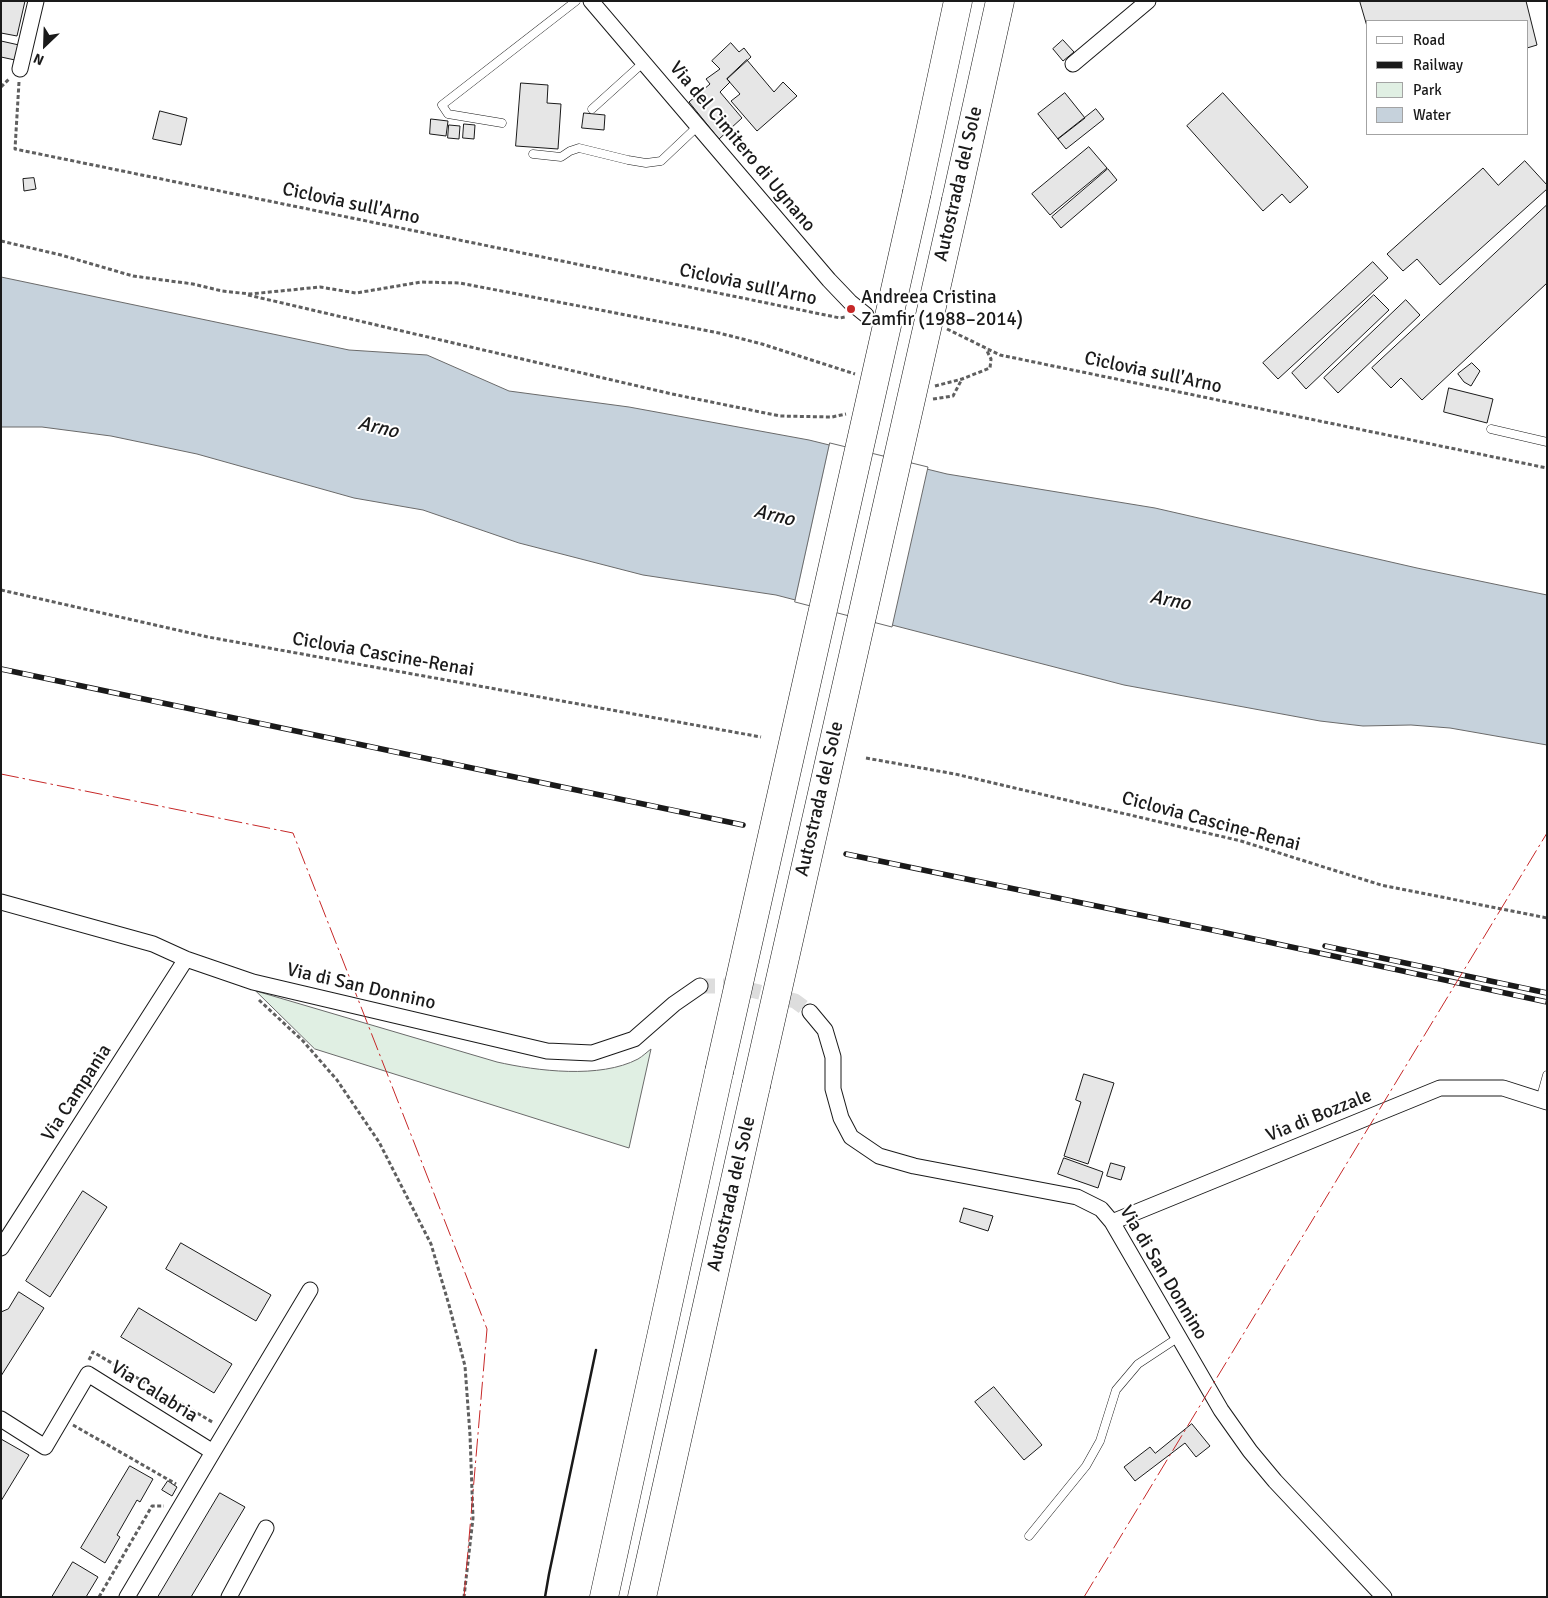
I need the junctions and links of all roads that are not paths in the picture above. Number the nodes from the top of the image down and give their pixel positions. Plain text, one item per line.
1 (36, 1) edge
2 (576, 1) edge
3 (591, 1) edge
4 (958, 1) edge
5 (1000, 1) edge
6 (1148, 1) edge
7 (644, 62) junction
8 (1073, 64) dead end
9 (20, 69) road end
10 (592, 109) dead end
11 (502, 123) dead end
12 (698, 126) junction
13 (533, 154) dead end
14 (866, 315) road end
15 (1491, 430) dead end
16 (1547, 442) edge
17 (1, 902) edge
18 (186, 959) junction
19 (700, 986) tunnel mouth
20 (810, 1012) tunnel mouth
21 (1547, 1075) edge
22 (1543, 1101) edge
23 (1112, 1222) junction
24 (1, 1248) edge
25 (310, 1290) dead end
26 (1178, 1337) junction
27 (1, 1419) edge
28 (213, 1452) junction
29 (266, 1528) dead end
30 (1029, 1536) dead end
31 (127, 1597) edge
32 (229, 1597) edge
33 (604, 1597) edge
34 (642, 1597) edge
35 (1384, 1597) edge

1 - 9 street
2 - 11 lane
3 - 7 street, Via del Cimitero di Ugnano
4 - 33 highway, Autostrada del Sole, bridge
5 - 34 highway, Autostrada del Sole, bridge
6 - 8 street
7 - 10 lane
7 - 12 street, Via del Cimitero di Ugnano
12 - 13 lane
12 - 14 street, Via del Cimitero di Ugnano
15 - 16 lane
17 - 18 street, Via di San Donnino
18 - 19 street, Via di San Donnino
18 - 24 street, Via Campania
20 - 23 street, Via di San Donnino
21 - 22 lane
22 - 23 street, Via di Bozzale
23 - 26 street, Via di San Donnino
25 - 28 street
26 - 30 lane
26 - 35 street, Via di San Donnino
27 - 28 street, Via Calabria
28 - 31 street
29 - 32 street

